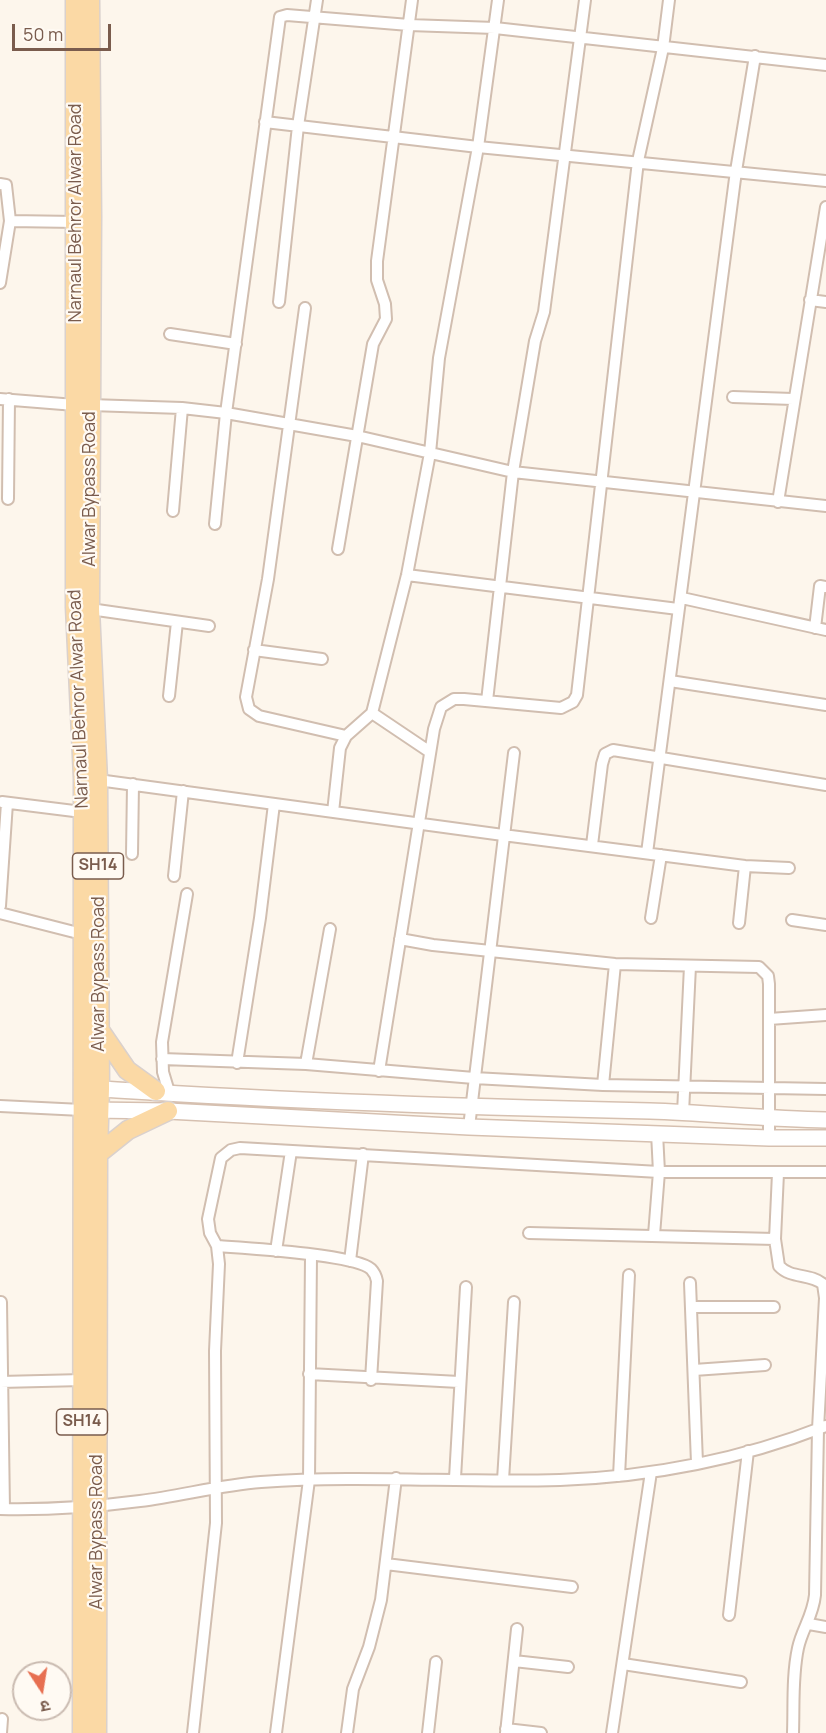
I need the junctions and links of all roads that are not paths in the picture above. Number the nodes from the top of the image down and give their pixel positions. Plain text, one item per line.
1 (75, 0) edge
2 (90, 0) edge
3 (317, 0) edge
4 (412, 0) edge
5 (498, 0) edge
6 (585, 0) edge
7 (669, 0) edge
8 (315, 17) junction
9 (409, 24) junction
10 (495, 28) junction
11 (580, 38) junction
12 (663, 48) junction
13 (755, 56) junction
14 (826, 65) edge
15 (265, 122) junction
16 (298, 126) junction
17 (393, 138) junction
18 (478, 147) junction
19 (565, 155) junction
20 (638, 161) junction
21 (736, 171) junction
22 (826, 181) edge
23 (0, 184) edge
24 (826, 207) edge
25 (10, 221) junction
26 (76, 222) junction
27 (3, 250) edge
28 (0, 283) edge
29 (810, 300) junction
30 (279, 302) dead end
31 (826, 302) edge
32 (305, 308) dead end
33 (170, 334) dead end
34 (236, 344) junction
35 (733, 397) dead end
36 (5, 399) edge
37 (793, 399) junction
38 (83, 405) junction
39 (182, 408) junction
40 (226, 413) junction
41 (291, 424) junction
42 (357, 436) junction
43 (430, 453) junction
44 (513, 472) junction
45 (603, 484) junction
46 (693, 491) junction
47 (8, 499) dead end
48 (778, 502) junction
49 (826, 506) edge
50 (173, 511) dead end
51 (215, 524) dead end
52 (338, 549) dead end
53 (407, 575) junction
54 (826, 587) edge
55 (500, 589) junction
56 (682, 598) junction
57 (589, 599) junction
58 (90, 609) junction
59 (678, 609) junction
60 (177, 622) junction
61 (209, 626) dead end
62 (820, 629) edge
63 (254, 650) junction
64 (322, 658) dead end
65 (670, 681) junction
66 (169, 696) dead end
67 (488, 701) junction
68 (826, 705) edge
69 (372, 713) junction
70 (346, 736) junction
71 (430, 752) junction
72 (514, 753) dead end
73 (660, 759) junction
74 (98, 780) junction
75 (133, 784) junction
76 (826, 785) edge
77 (183, 791) junction
78 (4, 802) edge
79 (273, 804) junction
80 (82, 812) junction
81 (333, 812) junction
82 (419, 823) junction
83 (503, 835) junction
84 (592, 845) junction
85 (647, 853) junction
86 (132, 855) dead end
87 (661, 855) junction
88 (745, 866) junction
89 (789, 868) dead end
90 (174, 876) dead end
91 (187, 894) dead end
92 (0, 906) edge
93 (0, 913) edge
94 (651, 918) dead end
95 (792, 920) dead end
96 (739, 923) dead end
97 (826, 925) edge
98 (330, 928) dead end
99 (82, 934) junction
100 (400, 939) junction
101 (490, 949) junction
102 (615, 964) junction
103 (690, 966) junction
104 (826, 1015) edge
105 (769, 1019) junction
106 (98, 1028) junction
107 (162, 1059) junction
108 (237, 1063) junction
109 (306, 1064) junction
110 (379, 1071) junction
111 (474, 1078) junction
112 (603, 1084) junction
113 (684, 1086) junction
114 (769, 1088) junction
115 (91, 1089) junction
116 (826, 1089) edge
117 (162, 1092) junction
118 (0, 1106) edge
119 (471, 1108) junction
120 (168, 1110) junction
121 (91, 1111) junction
122 (683, 1113) junction
123 (769, 1119) junction
124 (826, 1120) edge
125 (469, 1127) junction
126 (657, 1133) junction
127 (769, 1138) junction
128 (826, 1138) edge
129 (291, 1151) junction
130 (98, 1154) junction
131 (363, 1154) junction
132 (659, 1172) junction
133 (826, 1172) edge
134 (778, 1173) junction
135 (530, 1233) dead end
136 (654, 1235) junction
137 (776, 1239) junction
138 (217, 1246) junction
139 (276, 1251) junction
140 (311, 1256) junction
141 (350, 1261) junction
142 (629, 1275) dead end
143 (690, 1283) dead end
144 (824, 1284) edge
145 (466, 1287) dead end
146 (0, 1302) edge
147 (514, 1302) dead end
148 (692, 1307) junction
149 (774, 1307) dead end
150 (765, 1365) dead end
151 (694, 1370) junction
152 (309, 1374) junction
153 (83, 1380) junction
154 (371, 1380) junction
155 (1, 1382) edge
156 (459, 1382) junction
157 (822, 1428) edge
158 (748, 1451) junction
159 (697, 1464) junction
160 (651, 1472) junction
161 (619, 1476) junction
162 (396, 1478) junction
163 (455, 1478) junction
164 (309, 1480) junction
165 (503, 1480) junction
166 (217, 1487) junction
167 (89, 1506) junction
168 (2, 1509) edge
169 (386, 1564) junction
170 (572, 1587) dead end
171 (729, 1615) dead end
172 (809, 1624) junction
173 (826, 1627) edge
174 (517, 1629) dead end
175 (514, 1661) junction
176 (436, 1662) dead end
177 (623, 1664) junction
178 (568, 1667) dead end
179 (741, 1682) dead end
180 (2, 1719) edge
181 (506, 1731) edge
182 (1, 1733) edge
183 (82, 1733) edge
184 (97, 1733) edge
185 (193, 1733) edge
186 (276, 1733) edge
187 (348, 1733) edge
188 (428, 1733) edge
189 (541, 1733) edge
190 (612, 1733) edge
191 (793, 1733) edge

1 - 26 main road, Narnaul Behror Alwar Road / SH14
2 - 38 main road, Alwar Bypass Road / SH14
3 - 8 street
4 - 9 street
5 - 10 street
6 - 11 street
7 - 12 street
8 - 9 street
8 - 15 street
8 - 16 street
9 - 10 street
9 - 17 street
10 - 11 street
10 - 18 street
11 - 12 street
11 - 19 street
12 - 13 street
12 - 20 street
13 - 14 street
13 - 21 street
15 - 16 street
15 - 34 street
16 - 17 street
16 - 30 street
17 - 18 street
17 - 42 street
18 - 19 street
18 - 43 street
19 - 20 street
19 - 44 street
20 - 21 street
20 - 45 street
21 - 22 street
21 - 46 street
23 - 25 street
24 - 29 street
25 - 26 street
25 - 27 street
26 - 38 main road, Narnaul Behror Alwar Road / SH14
27 - 28 street
29 - 31 street
29 - 37 street
32 - 41 street
33 - 34 street
34 - 40 street
35 - 37 street
36 - 38 street
36 - 47 street
37 - 48 street
38 - 39 street
38 - 58 main road, Alwar Bypass Road / SH14
38 - 80 main road, Narnaul Behror Alwar Road / SH14
39 - 40 street
39 - 50 street
40 - 41 street
40 - 51 street
41 - 42 street
41 - 63 street
42 - 43 street
42 - 52 street
43 - 44 street
43 - 53 street
44 - 45 street
44 - 55 street
45 - 46 street
45 - 57 street
46 - 48 street
46 - 56 street
48 - 49 street
53 - 55 street
53 - 69 street
54 - 62 street
55 - 57 street
55 - 67 street
56 - 59 street
56 - 62 street
57 - 59 street
57 - 67 street
58 - 60 street
58 - 74 main road, Alwar Bypass Road / SH14
59 - 65 street
60 - 61 street
60 - 66 street
63 - 64 street
63 - 70 street
65 - 68 street
65 - 73 street
67 - 71 street
69 - 70 street
69 - 71 street
70 - 81 street
71 - 82 street
72 - 83 street
73 - 76 street
73 - 84 street
73 - 85 street
74 - 75 street
74 - 106 main road, Alwar Bypass Road / SH14
75 - 77 street
75 - 86 street
77 - 79 street
77 - 90 street
78 - 80 street
78 - 92 street
79 - 81 street
79 - 108 street
80 - 99 main road, Narnaul Behror Alwar Road / SH14
81 - 82 street
82 - 83 street
82 - 100 street
83 - 84 street
83 - 101 street
84 - 85 street
85 - 87 street
87 - 88 street
87 - 94 street
88 - 89 street
88 - 96 street
91 - 107 street
93 - 99 street
95 - 97 street
98 - 109 street
99 - 115 main road, Narnaul Behror Alwar Road / SH14
100 - 101 street
100 - 110 street
101 - 102 street
101 - 111 street
102 - 103 street
102 - 112 street
103 - 105 street
103 - 113 street
104 - 105 street
105 - 114 street
106 - 115 main road, Alwar Bypass Road / SH14
106 - 117 main road
107 - 108 street
107 - 117 street
108 - 109 street
109 - 110 street
110 - 111 street
111 - 112 street
111 - 119 street
112 - 113 street
113 - 114 street
113 - 122 street
114 - 116 street
114 - 123 street
115 - 117 main road
115 - 121 main road, Narnaul Behror Alwar Road / SH14
117 - 119 main road
118 - 121 street
119 - 122 main road
119 - 125 street
120 - 121 main road
120 - 125 main road
120 - 130 main road
121 - 130 main road, Alwar Bypass Road / SH14
121 - 153 main road, Alwar Bypass Road / SH14
122 - 123 main road
123 - 124 main road
123 - 127 street
125 - 126 main road
126 - 127 main road
126 - 132 street
127 - 128 main road
129 - 131 street
129 - 138 street
129 - 139 street
130 - 167 main road, Alwar Bypass Road / SH14
131 - 132 street
131 - 141 street
132 - 134 street
132 - 136 street
133 - 134 street
134 - 137 street
135 - 136 street
136 - 137 street
137 - 144 street
138 - 139 street
138 - 166 street
139 - 140 street
140 - 141 street
140 - 152 street
141 - 154 street
142 - 161 street
143 - 148 street
144 - 157 street
145 - 156 street
146 - 155 street
147 - 165 street
148 - 149 street
148 - 151 street
150 - 151 street
151 - 159 street
152 - 154 street
152 - 164 street
153 - 155 street
153 - 167 main road, Alwar Bypass Road / SH14
154 - 156 street
155 - 168 street
156 - 163 street
157 - 158 street
157 - 172 street
158 - 159 street
158 - 171 street
159 - 160 street
160 - 161 street
160 - 177 street
161 - 165 street
162 - 163 street
162 - 164 street
162 - 169 street
163 - 165 street
164 - 166 street
164 - 186 street
166 - 167 street
166 - 185 street
167 - 168 street
167 - 183 main road, Alwar Bypass Road / SH14
167 - 184 main road, Alwar Bypass Road / SH14
169 - 170 street
169 - 187 street
172 - 173 street
172 - 191 street
174 - 175 street
175 - 178 street
175 - 181 street
176 - 188 street
177 - 179 street
177 - 190 street
180 - 182 street
181 - 189 street

